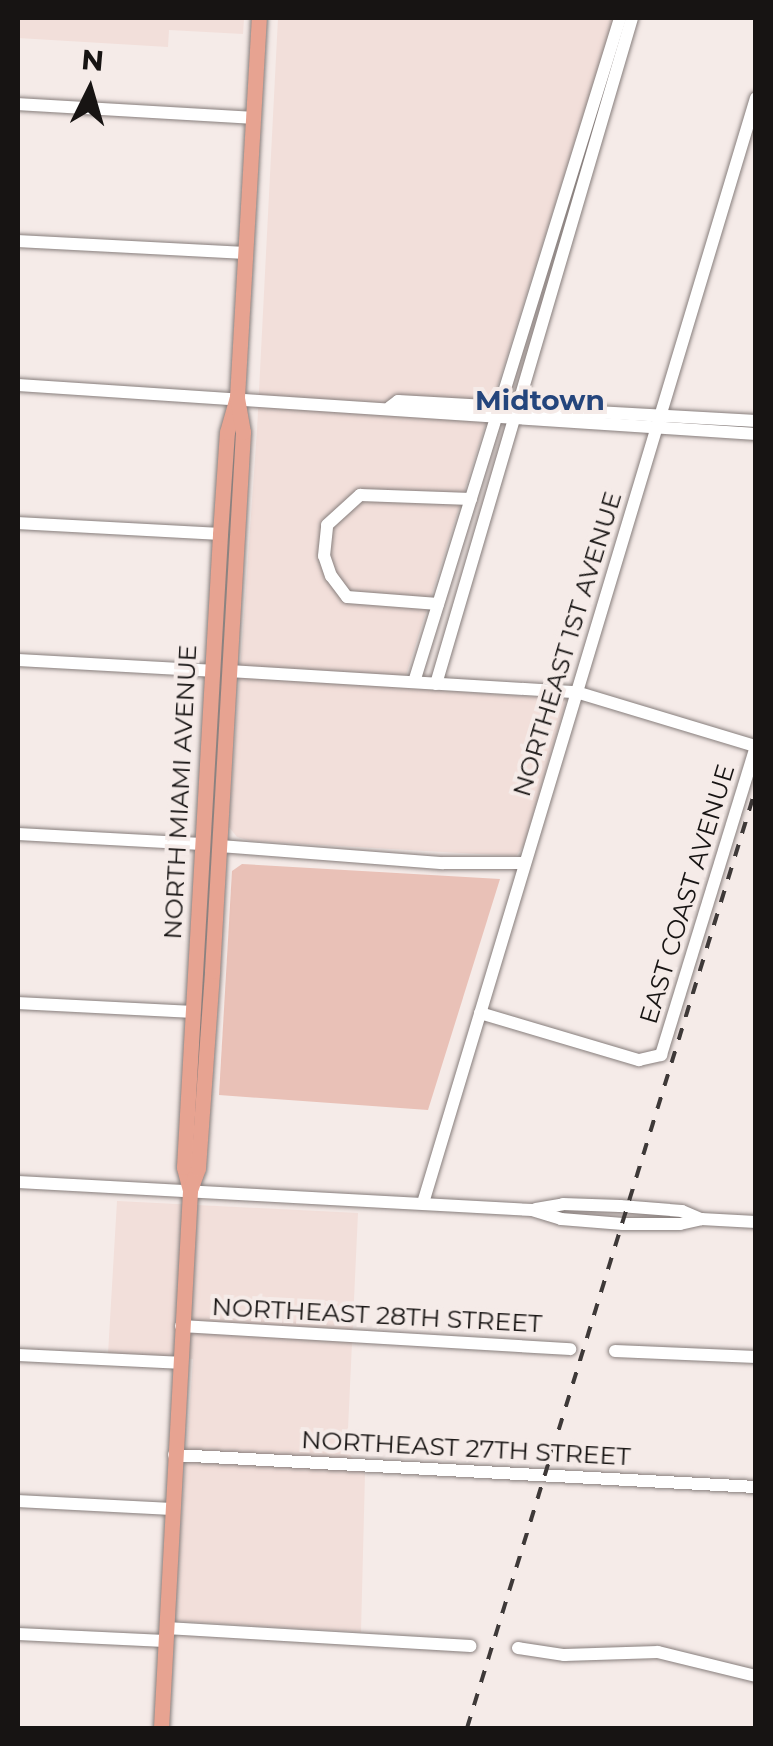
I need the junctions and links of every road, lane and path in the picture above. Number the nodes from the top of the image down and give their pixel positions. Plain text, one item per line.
1 (260, 18) edge
2 (620, 18) edge
3 (632, 18) edge
4 (756, 98) edge
5 (18, 104) edge
6 (254, 118) junction
7 (752, 123) edge
8 (18, 240) edge
9 (245, 253) junction
10 (18, 385) edge
11 (237, 397) junction
12 (498, 412) junction
13 (514, 414) junction
14 (756, 421) edge
15 (658, 422) junction
16 (756, 434) edge
17 (222, 490) junction
18 (471, 499) junction
19 (18, 523) edge
20 (220, 534) junction
21 (438, 604) junction
22 (18, 660) edge
23 (212, 671) junction
24 (230, 672) junction
25 (414, 682) junction
26 (436, 684) junction
27 (576, 692) junction
28 (210, 698) junction
29 (755, 746) edge
30 (18, 834) edge
31 (202, 844) junction
32 (220, 846) junction
33 (524, 863) junction
34 (212, 971) junction
35 (18, 1003) edge
36 (193, 1012) junction
37 (480, 1013) junction
38 (18, 1182) edge
39 (190, 1190) junction
40 (423, 1204) junction
41 (756, 1222) edge
42 (181, 1326) junction
43 (570, 1349) dead end
44 (615, 1351) dead end
45 (18, 1355) edge
46 (756, 1357) edge
47 (179, 1363) junction
48 (174, 1456) junction
49 (756, 1486) edge
50 (18, 1501) edge
51 (172, 1509) junction
52 (18, 1634) edge
53 (165, 1634) junction
54 (470, 1646) dead end
55 (518, 1648) dead end
56 (756, 1676) edge
57 (160, 1728) edge

1 - 6 main road, NORTH MIAMI AVENUE
2 - 12 street
3 - 13 street
4 - 7 street, NORTHEAST 1ST AVENUE
5 - 6 street
6 - 9 main road, NORTH MIAMI AVENUE
7 - 15 street, NORTHEAST 1ST AVENUE
8 - 9 street
9 - 11 main road, NORTH MIAMI AVENUE
10 - 11 street
11 - 12 street
11 - 17 main road, NORTH MIAMI AVENUE
11 - 24 main road, NORTH MIAMI AVENUE
12 - 13 street
12 - 18 street
13 - 15 street
13 - 26 street
14 - 15 street
15 - 16 street
15 - 27 street, NORTHEAST 1ST AVENUE
17 - 20 main road, NORTH MIAMI AVENUE
17 - 24 main road
18 - 21 street
18 - 21 street
19 - 20 street
20 - 23 main road, NORTH MIAMI AVENUE
21 - 25 street
22 - 23 street
23 - 28 main road, NORTH MIAMI AVENUE
24 - 25 street
24 - 32 main road, NORTH MIAMI AVENUE
25 - 26 street
26 - 27 street
27 - 29 street
27 - 33 street, NORTHEAST 1ST AVENUE
28 - 31 main road, NORTH MIAMI AVENUE
28 - 32 main road
29 - 37 street, EAST COAST AVENUE
30 - 31 street
31 - 34 main road
31 - 36 main road, NORTH MIAMI AVENUE
32 - 33 street
32 - 34 main road, NORTH MIAMI AVENUE
33 - 37 street, NORTHEAST 1ST AVENUE
34 - 39 main road, NORTH MIAMI AVENUE
35 - 36 street
36 - 39 main road, NORTH MIAMI AVENUE
37 - 40 street, NORTHEAST 1ST AVENUE
38 - 39 street
39 - 40 street
39 - 42 main road, NORTH MIAMI AVENUE
40 - 41 street
42 - 43 street, NORTHEAST 28TH STREET
42 - 47 main road, NORTH MIAMI AVENUE
44 - 46 street
45 - 47 street
47 - 48 main road, NORTH MIAMI AVENUE
48 - 49 street, NORTHEAST 27TH STREET
48 - 51 main road, NORTH MIAMI AVENUE
50 - 51 street
51 - 53 main road, NORTH MIAMI AVENUE
52 - 53 street
53 - 54 street
53 - 57 main road, NORTH MIAMI AVENUE
55 - 56 street

